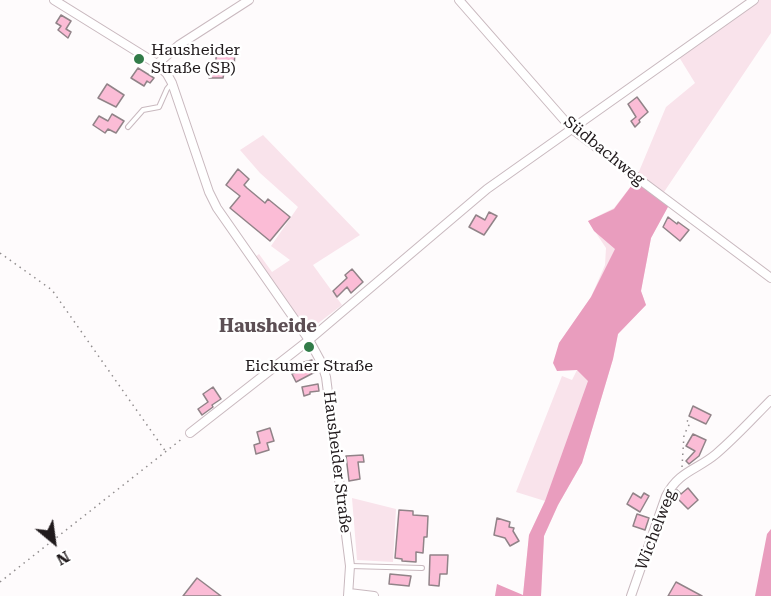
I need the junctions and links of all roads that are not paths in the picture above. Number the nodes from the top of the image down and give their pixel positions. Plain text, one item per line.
1 (54, 0) edge
2 (249, 0) edge
3 (459, 0) edge
4 (754, 0) edge
5 (157, 64) junction
6 (172, 83) junction
7 (128, 127) dead end
8 (572, 129) junction
9 (771, 278) edge
10 (309, 340) junction
11 (771, 400) edge
12 (190, 433) road end
13 (350, 566) junction
14 (422, 568) dead end
15 (349, 594) edge
16 (374, 596) edge
17 (631, 596) edge

1 - 5 street, Hausheider Straße
2 - 5 street
3 - 8 street, Südbachweg
4 - 8 street
5 - 6 street, Hausheider Straße
6 - 7 lane
6 - 10 street, Hausheider Straße
8 - 9 street, Südbachweg
8 - 10 street
10 - 12 street
10 - 13 street, Hausheider Straße
11 - 17 street, Wichelweg
13 - 14 lane
13 - 15 street, Hausheider Straße
15 - 16 street

